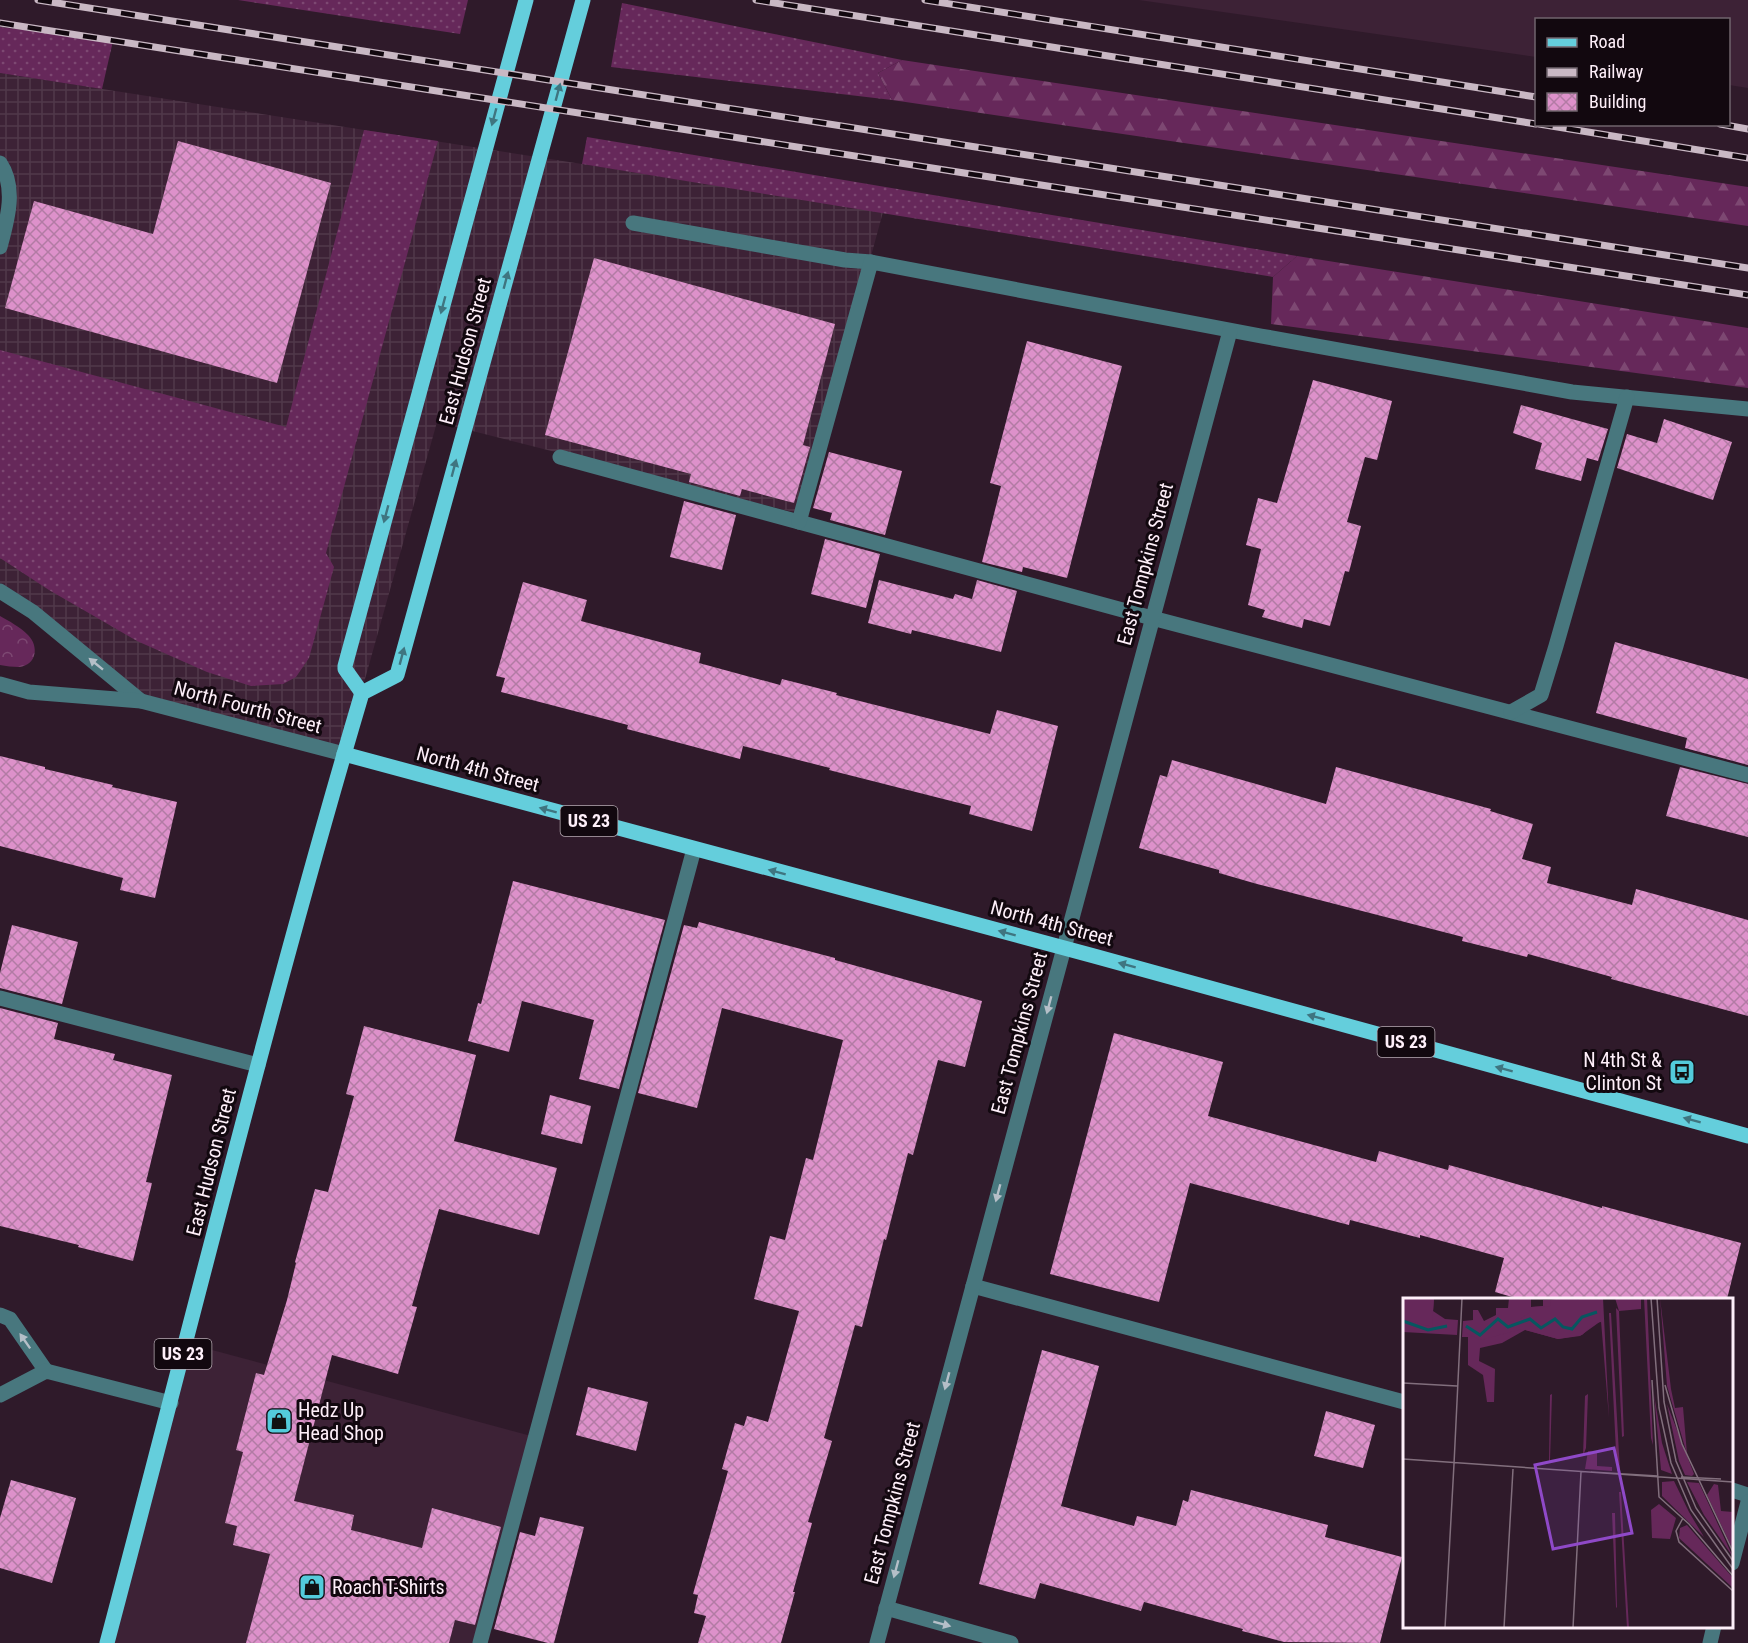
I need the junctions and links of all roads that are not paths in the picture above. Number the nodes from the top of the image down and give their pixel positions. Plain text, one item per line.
1 (526, 0) edge
2 (583, 0) edge
3 (0, 163) edge
4 (633, 223) dead end
5 (0, 247) edge
6 (871, 262) junction
7 (1230, 331) junction
8 (1626, 397) junction
9 (1748, 409) edge
10 (560, 457) dead end
11 (800, 522) junction
12 (0, 591) edge
13 (1152, 618) junction
14 (0, 684) edge
15 (363, 693) junction
16 (141, 701) junction
17 (1511, 712) junction
18 (344, 754) junction
19 (1748, 775) edge
20 (693, 849) junction
21 (1063, 948) junction
22 (0, 998) edge
23 (258, 1065) junction
24 (1748, 1136) edge
25 (973, 1286) junction
26 (0, 1315) edge
27 (46, 1371) junction
28 (0, 1395) edge
29 (1403, 1402) edge
30 (171, 1403) junction
31 (1733, 1491) edge
32 (1748, 1495) edge
33 (1748, 1502) edge
34 (1733, 1556) edge
35 (886, 1608) junction
36 (1714, 1628) edge
37 (107, 1643) edge
38 (480, 1643) edge
39 (877, 1643) edge
40 (1011, 1643) edge
41 (1710, 1643) edge

1 -> 15 main road, East Hudson Street
15 -> 2 main road, East Hudson Street
3 - 5 street
4 - 6 street
6 - 7 street
6 - 11 street
7 - 8 street
7 - 13 street, East Tompkins Street
8 - 9 street
8 - 17 street
10 - 11 street
11 - 13 street
16 -> 12 street, North Fourth Street
13 - 17 street
13 - 21 street, East Tompkins Street
14 - 16 street, North Fourth Street
15 - 18 main road, East Hudson Street
16 - 18 street, North Fourth Street
17 - 19 street
20 -> 18 main road, North 4th Street / US 23
18 - 23 main road, East Hudson Street / US 23
21 -> 20 main road, North 4th Street / US 23
20 - 38 street
24 -> 21 main road, North 4th Street / US 23
21 -> 25 street, East Tompkins Street
22 - 23 street
23 - 30 main road, East Hudson Street / US 23
25 - 29 street
25 -> 35 street, East Tompkins Street
27 -> 26 street
27 - 28 street
27 - 30 street
30 - 37 main road, East Hudson Street / US 23
31 - 32 street
33 - 34 street
35 - 39 street, East Tompkins Street
35 -> 40 street
36 - 41 street

